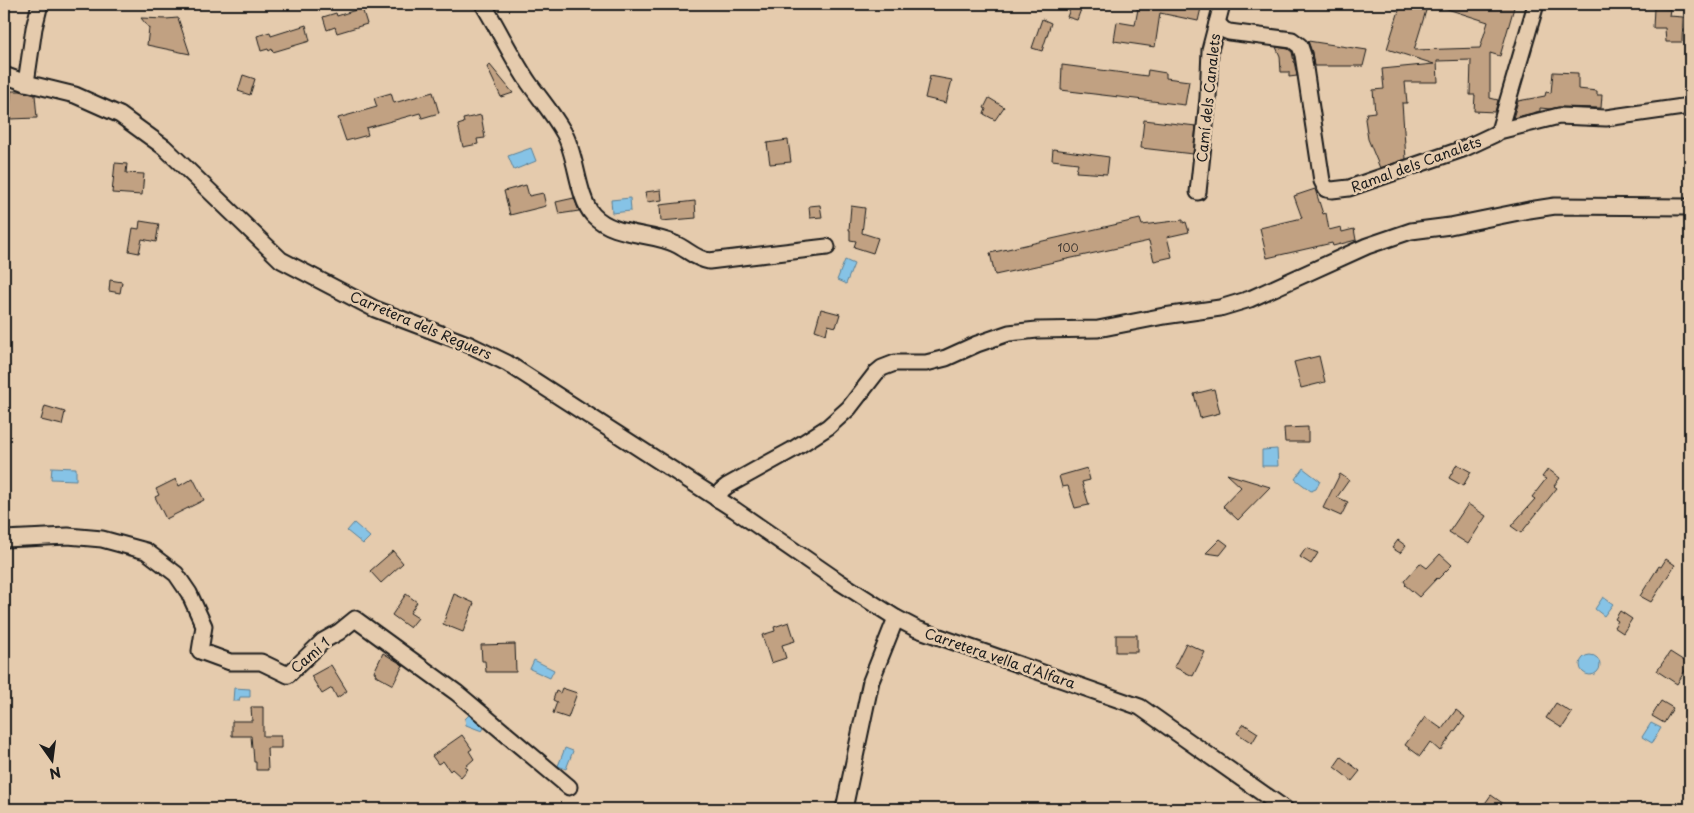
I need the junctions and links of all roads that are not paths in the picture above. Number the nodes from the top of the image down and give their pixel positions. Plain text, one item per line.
1 (40, 4) edge
2 (483, 4) edge
3 (1222, 4) edge
4 (1536, 4) edge
5 (1216, 23) junction
6 (4, 75) edge
7 (26, 83) junction
8 (1690, 106) edge
9 (1499, 131) junction
10 (1198, 192) dead end
11 (1690, 207) edge
12 (827, 247) dead end
13 (717, 499) junction
14 (4, 539) edge
15 (896, 618) junction
16 (568, 787) dead end
17 (844, 809) edge
18 (1285, 809) edge

1 - 7 street
2 - 12 street
3 - 5 street, Camí dels Canalets
4 - 9 street
5 - 9 street, Ramal dels Canalets
5 - 10 street, Camí dels Canalets
6 - 7 street, Carretera dels Reguers
7 - 13 street, Carretera dels Reguers
8 - 9 street
11 - 13 street
13 - 15 street, Carretera vella d'Alfara
14 - 16 street, Camí 1
15 - 17 street
15 - 18 street, Carretera vella d'Alfara

